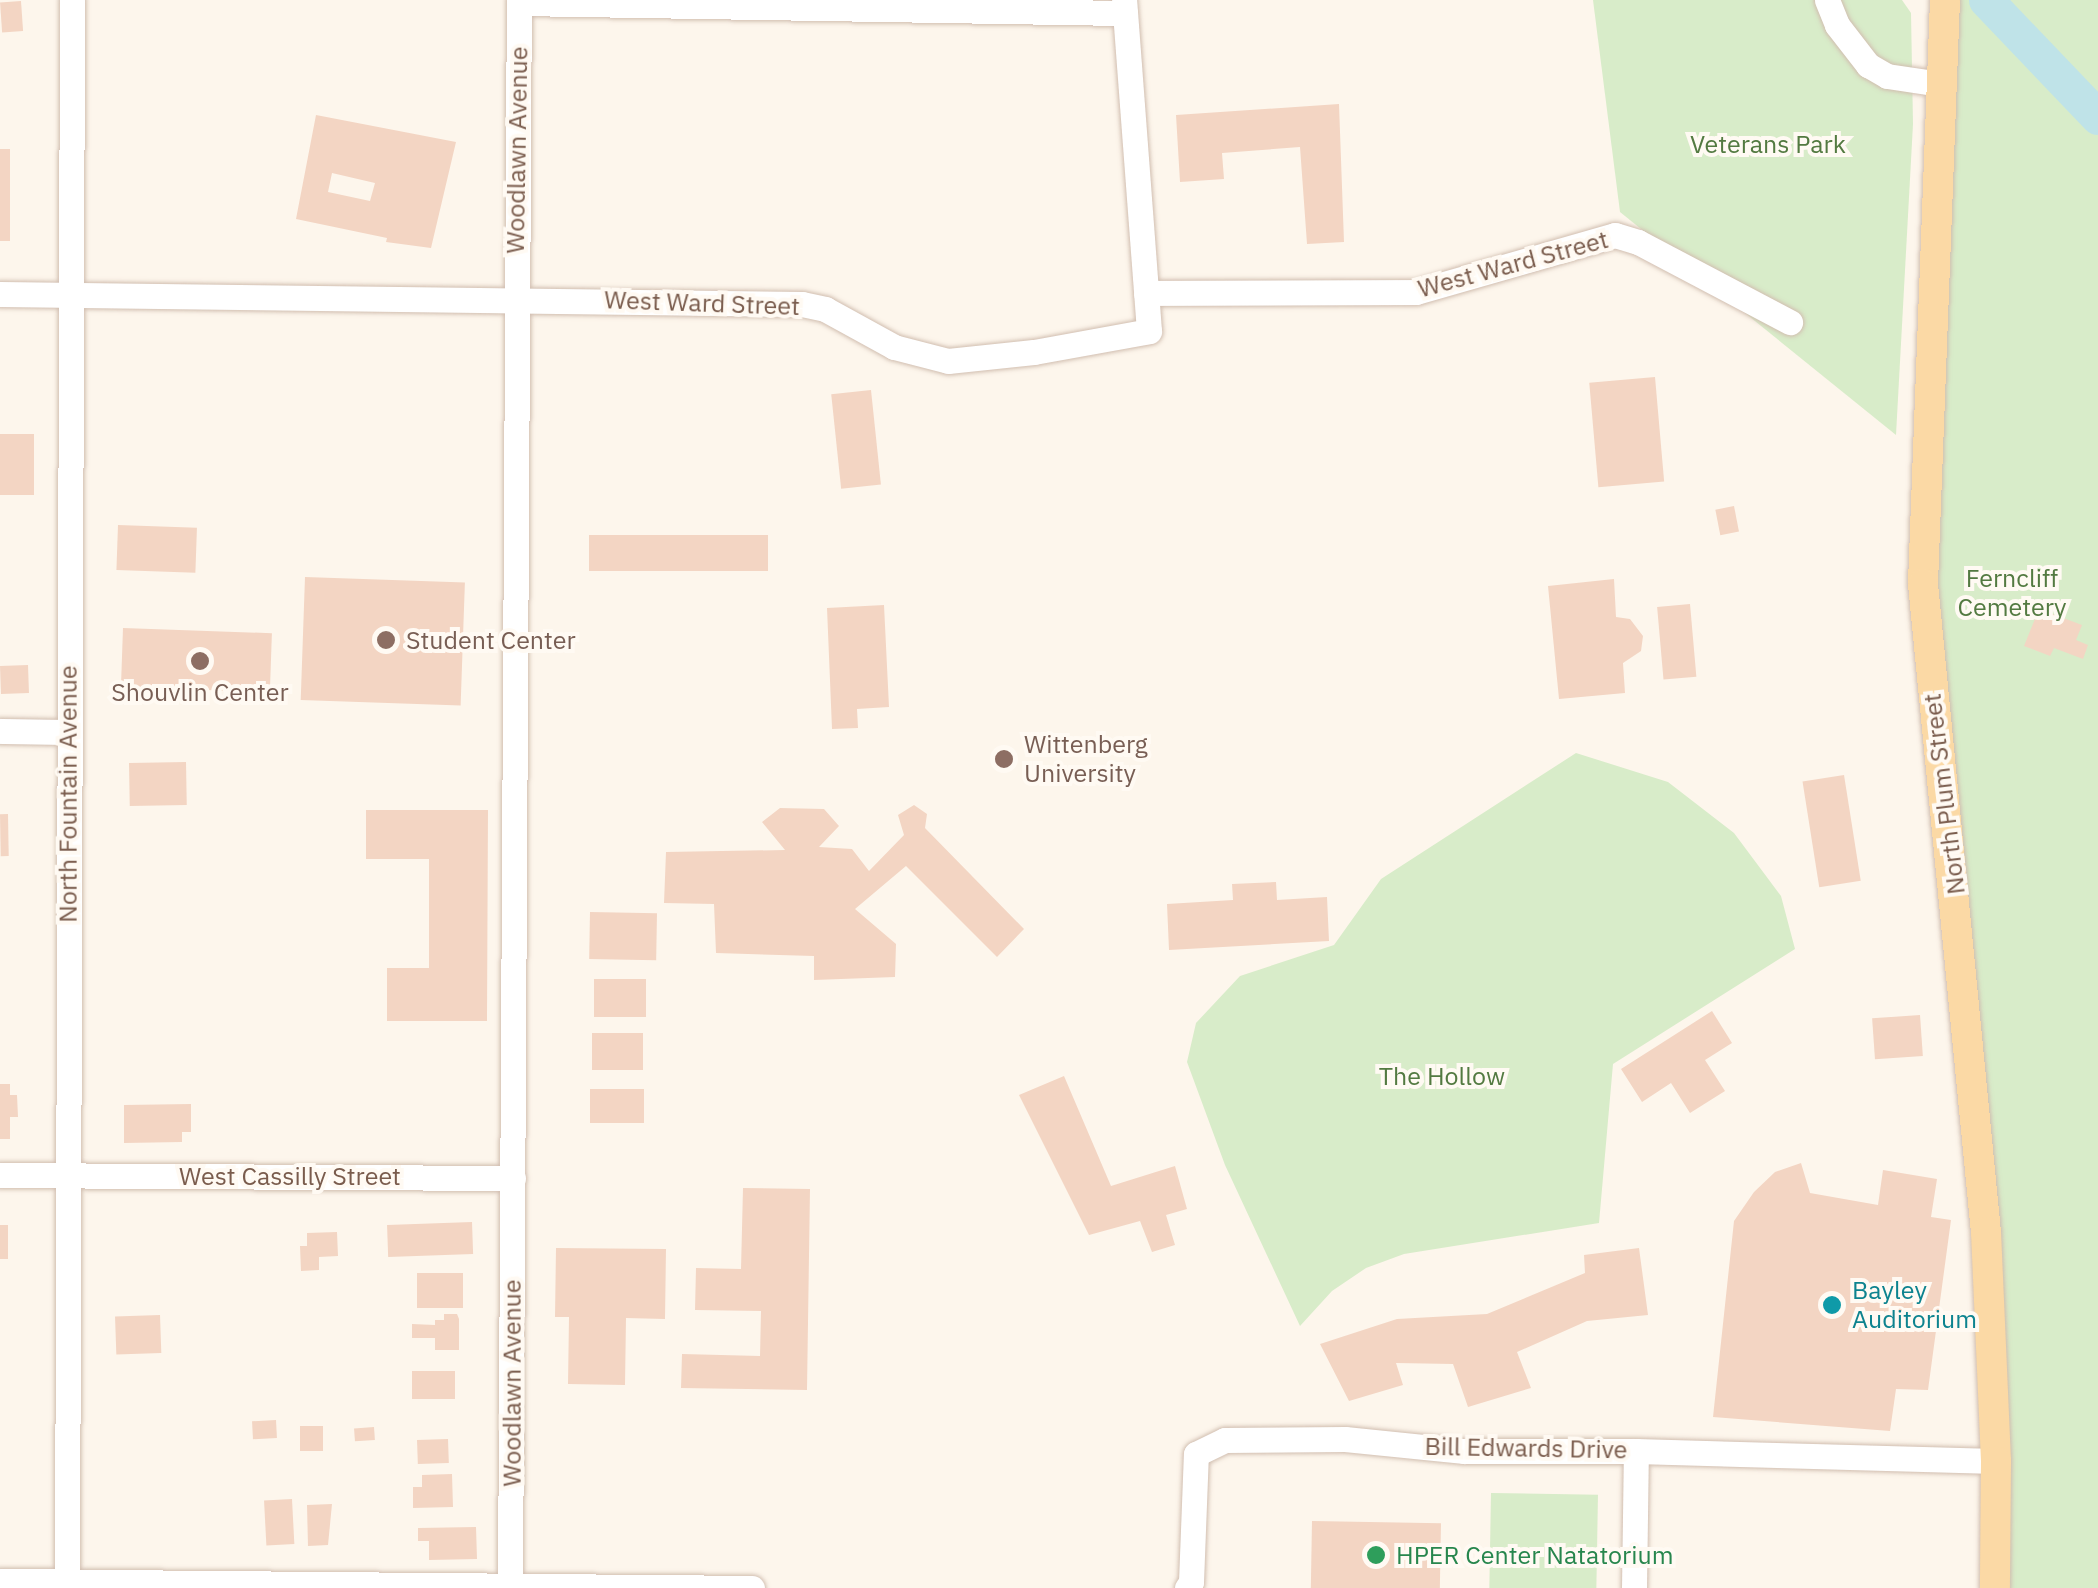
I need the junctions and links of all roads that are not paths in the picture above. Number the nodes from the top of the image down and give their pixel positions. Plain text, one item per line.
1 (72, 0) edge
2 (1827, 0) edge
3 (1945, 0) edge
4 (518, 1) edge
5 (1125, 7) edge
6 (1941, 84) junction
7 (1146, 293) junction
8 (0, 294) edge
9 (70, 295) junction
10 (516, 300) junction
11 (1790, 322) dead end
12 (0, 731) edge
13 (69, 732) junction
14 (0, 1175) edge
15 (66, 1175) junction
16 (513, 1178) junction
17 (1636, 1451) junction
18 (1996, 1462) junction
19 (0, 1581) edge
20 (67, 1585) edge
21 (510, 1587) edge
22 (752, 1588) edge
23 (1187, 1588) edge
24 (1634, 1588) edge
25 (1995, 1588) edge

1 - 9 street, North Fountain Avenue
2 - 6 street
3 - 6 main road, North Plum Street
4 - 5 street
4 - 10 street, Woodlawn Avenue
5 - 7 street
6 - 18 main road, North Plum Street
7 - 10 street, West Ward Street
7 - 11 street, West Ward Street
8 - 9 street, West Ward Street
9 - 10 street, West Ward Street
9 - 13 street, North Fountain Avenue
10 - 16 street, Woodlawn Avenue
12 - 13 street
13 - 15 street, North Fountain Avenue
14 - 15 street, West Cassilly Street
15 - 16 street, West Cassilly Street
15 - 20 street, North Fountain Avenue
16 - 21 street, Woodlawn Avenue
17 - 18 street, Bill Edwards Drive
17 - 23 street, Bill Edwards Drive
17 - 24 street
18 - 25 main road, North Plum Street
19 - 20 street
20 - 21 street
21 - 22 street

